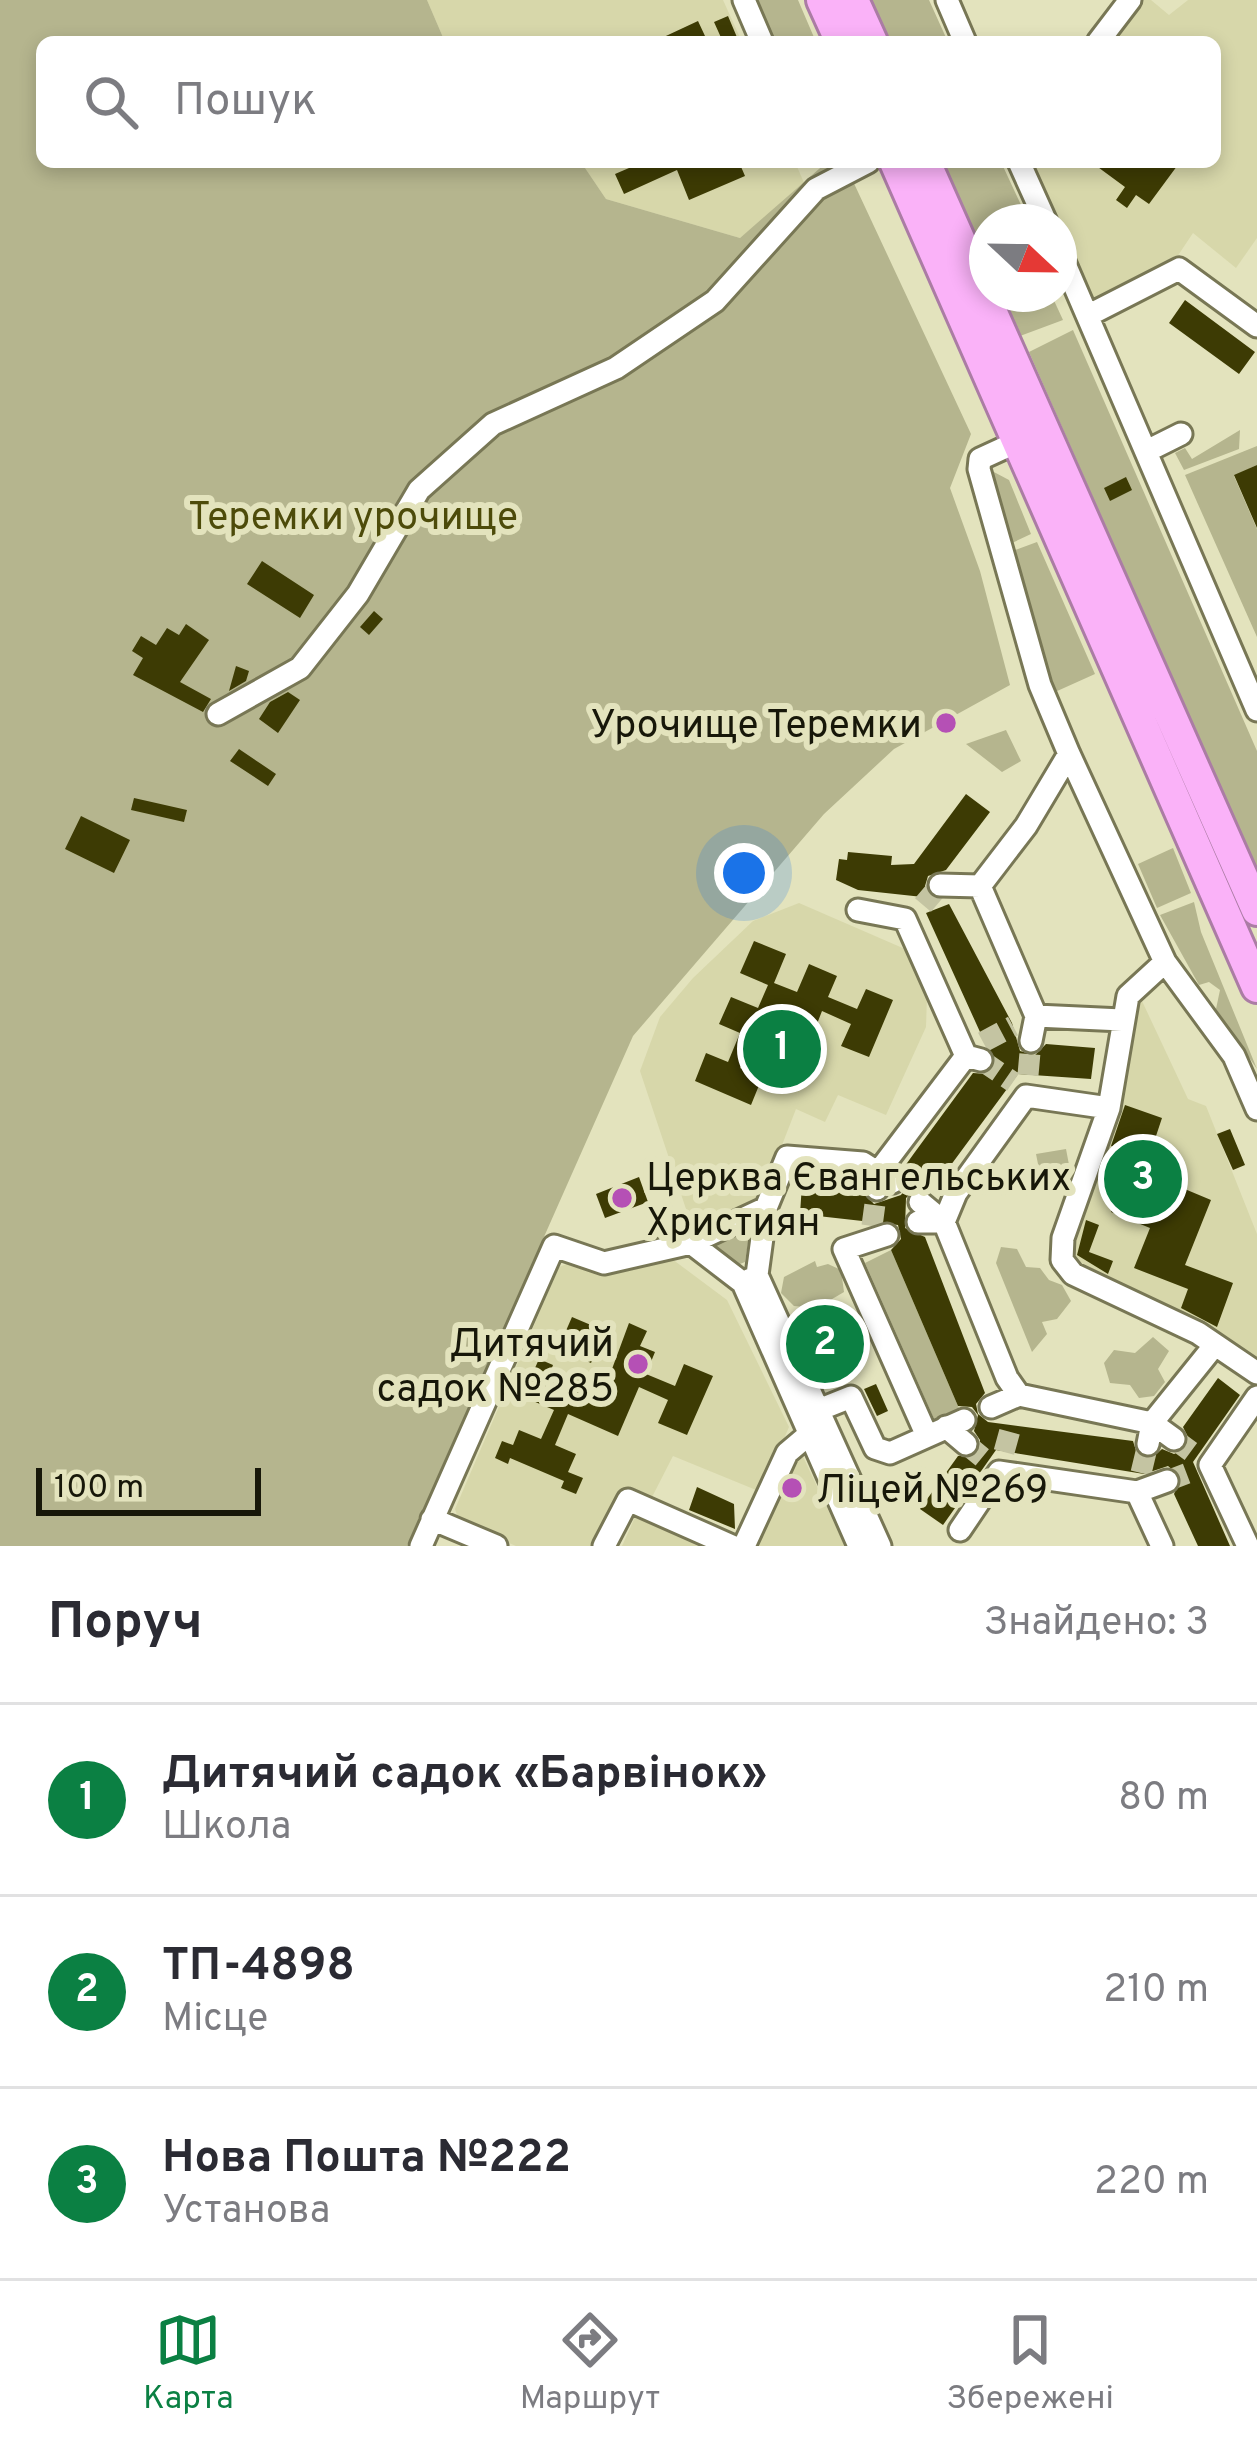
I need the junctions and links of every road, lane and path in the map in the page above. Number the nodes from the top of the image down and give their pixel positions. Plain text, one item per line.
1 (743, 0) edge
2 (822, 0) edge
3 (853, 0) edge
4 (946, 0) edge
5 (1130, 0) edge
6 (759, 36) edge
7 (838, 36) edge
8 (869, 36) edge
9 (962, 36) edge
10 (1103, 36) edge
11 (817, 168) edge
12 (856, 168) edge
13 (898, 168) edge
14 (928, 168) edge
15 (1022, 168) edge
16 (824, 184) junction
17 (1038, 204) edge
18 (1077, 289) edge
19 (1257, 296) edge
20 (1089, 315) junction
21 (1250, 320) edge
22 (1181, 434) dead end
23 (1017, 442) junction
24 (1148, 451) junction
25 (1257, 710) edge
26 (218, 714) dead end
27 (1069, 754) junction
28 (940, 885) dead end
29 (980, 886) junction
30 (858, 910) dead end
31 (1257, 910) edge
32 (1165, 962) junction
33 (1257, 987) edge
34 (1036, 1016) junction
35 (1122, 1020) junction
36 (1013, 1026) tunnel mouth
37 (1031, 1041) tunnel mouth
38 (1109, 1108) junction
39 (1257, 1108) edge
40 (766, 1208) junction
41 (919, 1212) dead end
42 (944, 1222) junction
43 (875, 1233) tunnel mouth
44 (691, 1243) junction
45 (750, 1279) junction
46 (1214, 1346) junction
47 (1257, 1373) edge
48 (1019, 1395) junction
49 (1257, 1397) edge
50 (991, 1407) dead end
51 (1012, 1423) tunnel mouth
52 (815, 1424) junction
53 (946, 1428) junction
54 (1150, 1433) junction
55 (1174, 1439) tunnel mouth
56 (966, 1444) tunnel mouth
57 (1167, 1481) tunnel mouth
58 (1139, 1483) junction
59 (432, 1519) junction
60 (960, 1530) dead end
61 (421, 1546) edge
62 (496, 1546) edge
63 (604, 1546) edge
64 (732, 1546) edge
65 (744, 1546) edge
66 (859, 1546) edge
67 (880, 1546) edge
68 (1162, 1546) edge
69 (1247, 1546) edge

1 - 6 street
2 - 7 highway
3 - 8 highway
4 - 9 street
5 - 10 street
11 - 16 street
12 - 16 street
13 - 23 highway
14 - 31 highway
15 - 17 street
16 - 26 street
18 - 20 street
19 - 21 street
20 - 21 street
20 - 24 street
22 - 24 street
23 - 27 street
23 - 33 highway
24 - 25 street
27 - 29 street
27 - 32 street
28 - 29 street
29 - 34 street
30 - 40 street
32 - 35 street
32 - 39 street
34 - 35 street
34 - 36 street
34 - 37 street
35 - 38 street
38 - 42 street
38 - 46 street
40 - 44 street
40 - 45 street
41 - 42 street
42 - 48 street
43 - 53 street
44 - 45 street
44 - 59 street
45 - 52 street
46 - 47 street
46 - 54 street
48 - 50 street
48 - 51 street
48 - 54 street
49 - 69 street
52 - 53 street
52 - 65 street
52 - 66 street
52 - 67 street
53 - 56 street
54 - 55 street
57 - 58 street
58 - 60 street
58 - 68 street
59 - 61 street
59 - 62 street
63 - 64 street

